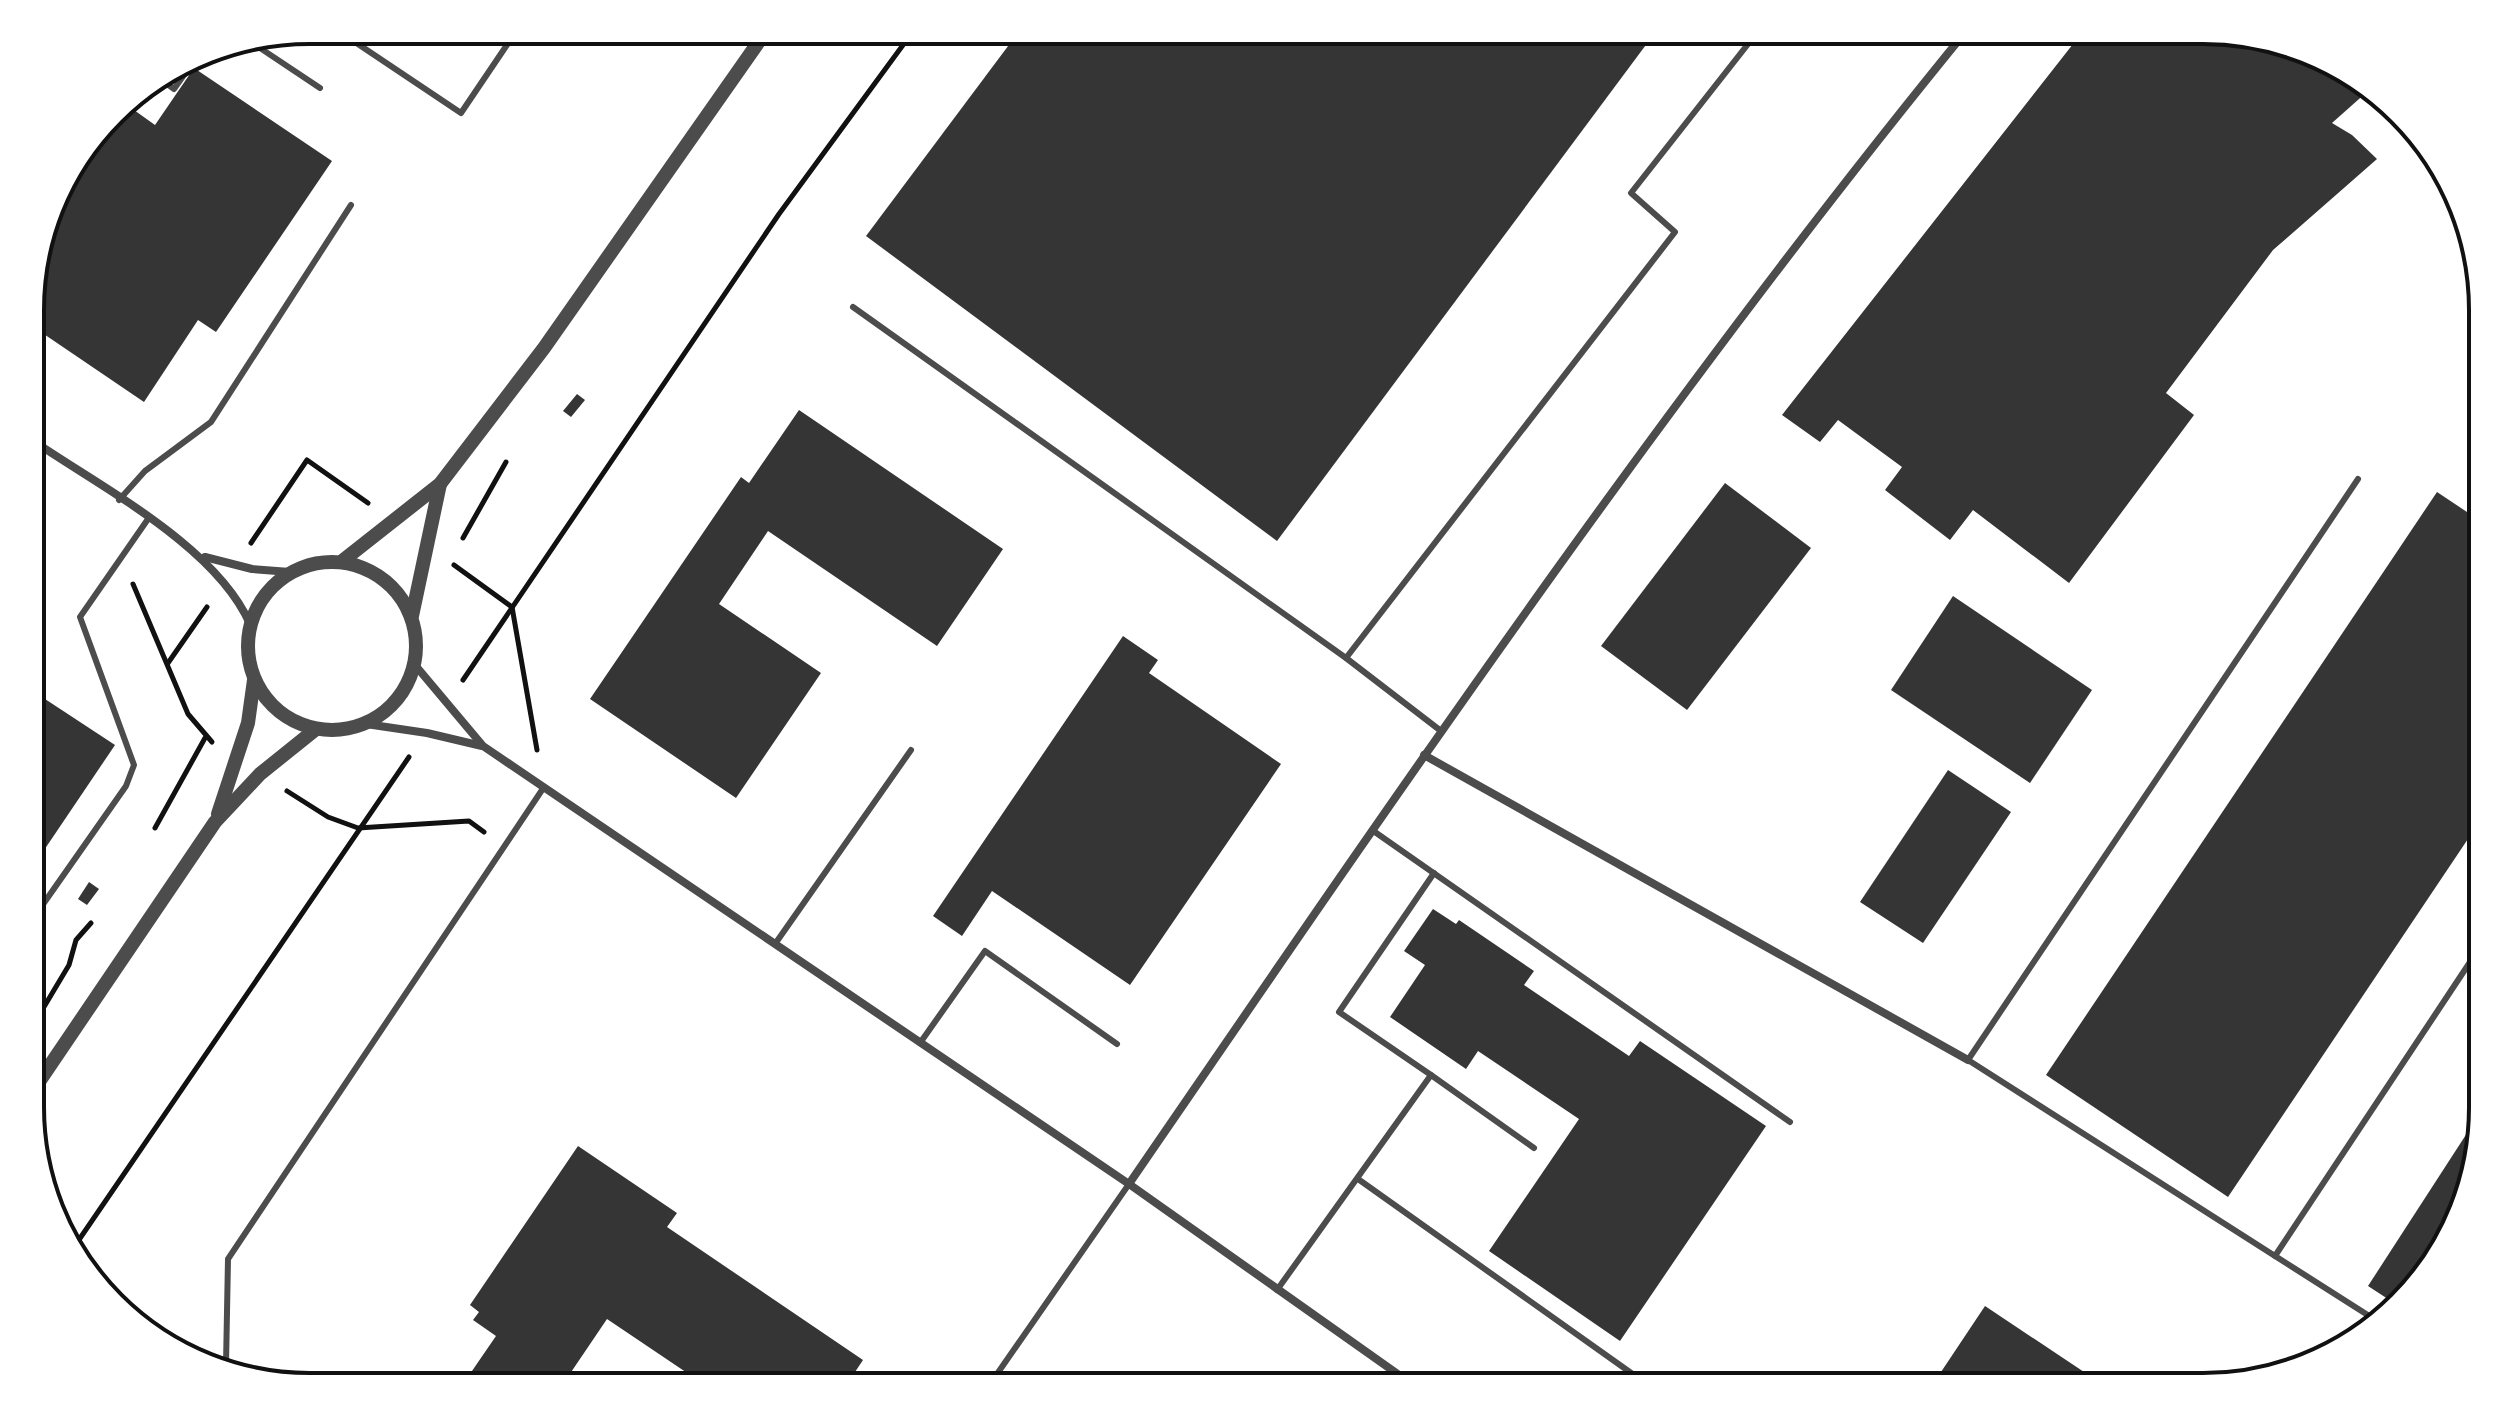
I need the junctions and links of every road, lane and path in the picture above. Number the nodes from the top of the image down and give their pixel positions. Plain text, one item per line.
1 (358, 44) edge
2 (508, 44) edge
3 (757, 44) edge
4 (904, 44) edge
5 (1748, 44) edge
6 (1956, 44) edge
7 (261, 49) edge
8 (182, 77) edge
9 (169, 85) edge
10 (320, 88) dead end
11 (351, 205) dead end
12 (853, 307) dead end
13 (44, 448) edge
14 (506, 462) dead end
15 (2358, 479) dead end
16 (440, 484) junction
17 (119, 500) junction
18 (148, 519) junction
19 (395, 522) junction
20 (424, 544) junction
21 (461, 545) dead end
22 (201, 555) junction
23 (458, 556) dead end
24 (122, 558) junction
25 (341, 562) junction
26 (235, 566) junction
27 (456, 566) junction
28 (290, 572) junction
29 (225, 582) junction
30 (512, 607) junction
31 (412, 616) junction
32 (250, 624) junction
33 (1346, 658) junction
34 (168, 663) junction
35 (415, 665) junction
36 (254, 680) junction
37 (446, 706) junction
38 (366, 724) junction
39 (316, 729) junction
40 (1441, 731) junction
41 (427, 733) junction
42 (483, 746) junction
43 (911, 750) dead end
44 (1424, 755) junction
45 (544, 787) junction
46 (215, 822) junction
47 (155, 828) dead end
48 (358, 828) junction
49 (1372, 830) junction
50 (505, 846) junction
51 (1434, 873) junction
52 (44, 903) edge
53 (91, 923) dead end
54 (775, 944) junction
55 (2468, 965) edge
56 (44, 1007) edge
57 (920, 1043) junction
58 (1117, 1044) dead end
59 (1968, 1060) junction
60 (44, 1074) edge
61 (1431, 1075) junction
62 (1790, 1122) dead end
63 (1534, 1148) dead end
64 (1358, 1179) junction
65 (1129, 1184) junction
66 (79, 1239) edge
67 (2275, 1256) junction
68 (1277, 1290) junction
69 (2368, 1315) edge
70 (226, 1359) edge
71 (1395, 1372) edge
72 (1630, 1372) edge
73 (998, 1373) edge

1 - 2 lane
3 - 16 street
4 - 30 path
5 - 33 lane
6 - 40 street
7 - 10 lane
8 - 9 lane
11 - 17 lane
12 - 33 lane
13 - 17 street
14 - 21 path
15 - 59 lane
16 - 19 street
16 - 20 street
17 - 18 street
18 - 22 street
18 - 24 lane
19 - 25 street
19 - 26 path
20 - 27 path
20 - 31 street
22 - 26 street
22 - 29 street
23 - 27 path
24 - 34 path
24 - 52 lane
25 - 28 street
25 - 31 street
26 - 28 street
27 - 30 path
28 - 32 street
29 - 32 street
29 - 34 path
30 - 37 path
30 - 45 path
31 - 35 street
32 - 36 street
33 - 40 lane
34 - 47 path
35 - 37 street
35 - 38 street
36 - 39 street
36 - 46 street
37 - 42 street
38 - 39 street
38 - 41 street
39 - 46 street
40 - 44 street
41 - 42 street
41 - 48 path
42 - 45 street
43 - 54 lane
44 - 49 street
44 - 59 street
45 - 50 lane
45 - 54 street
46 - 60 street
48 - 50 path
48 - 66 path
49 - 51 lane
49 - 65 street
50 - 70 lane
51 - 61 lane
51 - 62 lane
53 - 56 path
54 - 57 street
55 - 67 lane
57 - 58 lane
57 - 65 street
59 - 67 lane
61 - 63 lane
61 - 64 lane
64 - 68 lane
64 - 72 lane
65 - 68 street
65 - 73 lane
67 - 69 lane
68 - 71 street

